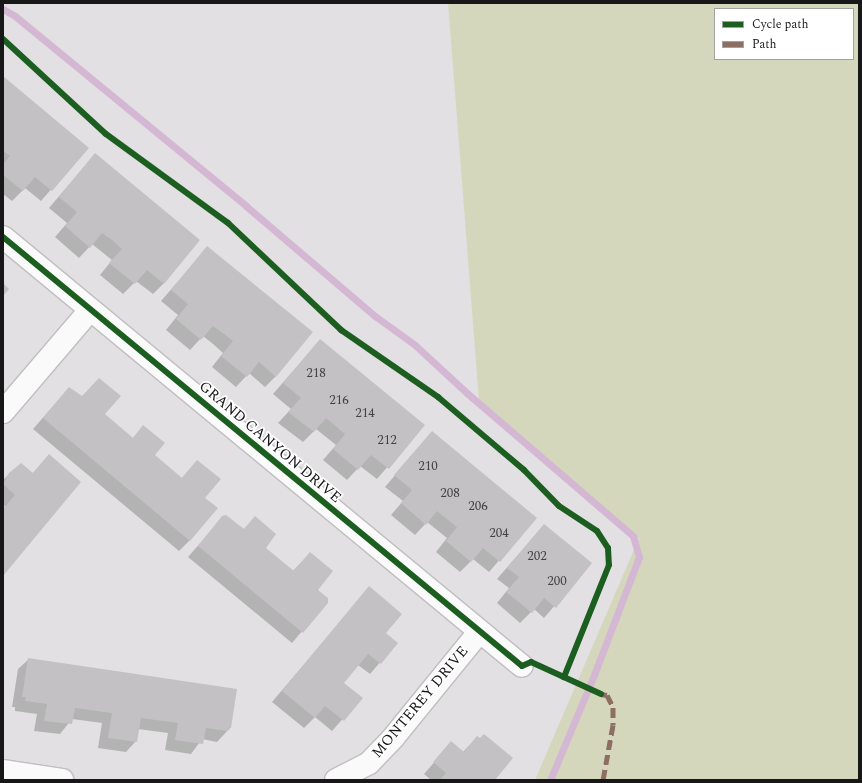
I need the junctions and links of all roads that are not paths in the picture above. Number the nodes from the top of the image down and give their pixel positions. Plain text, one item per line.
1 (3, 237) edge
2 (90, 310) junction
3 (3, 412) edge
4 (479, 632) junction
5 (522, 666) dead end
6 (3, 771) edge
7 (62, 780) edge
8 (336, 780) edge

1 - 2 street, GRAND CANYON DRIVE
2 - 3 street
2 - 4 street, GRAND CANYON DRIVE
4 - 5 street, GRAND CANYON DRIVE
4 - 8 street, MONTEREY DRIVE
6 - 7 street

